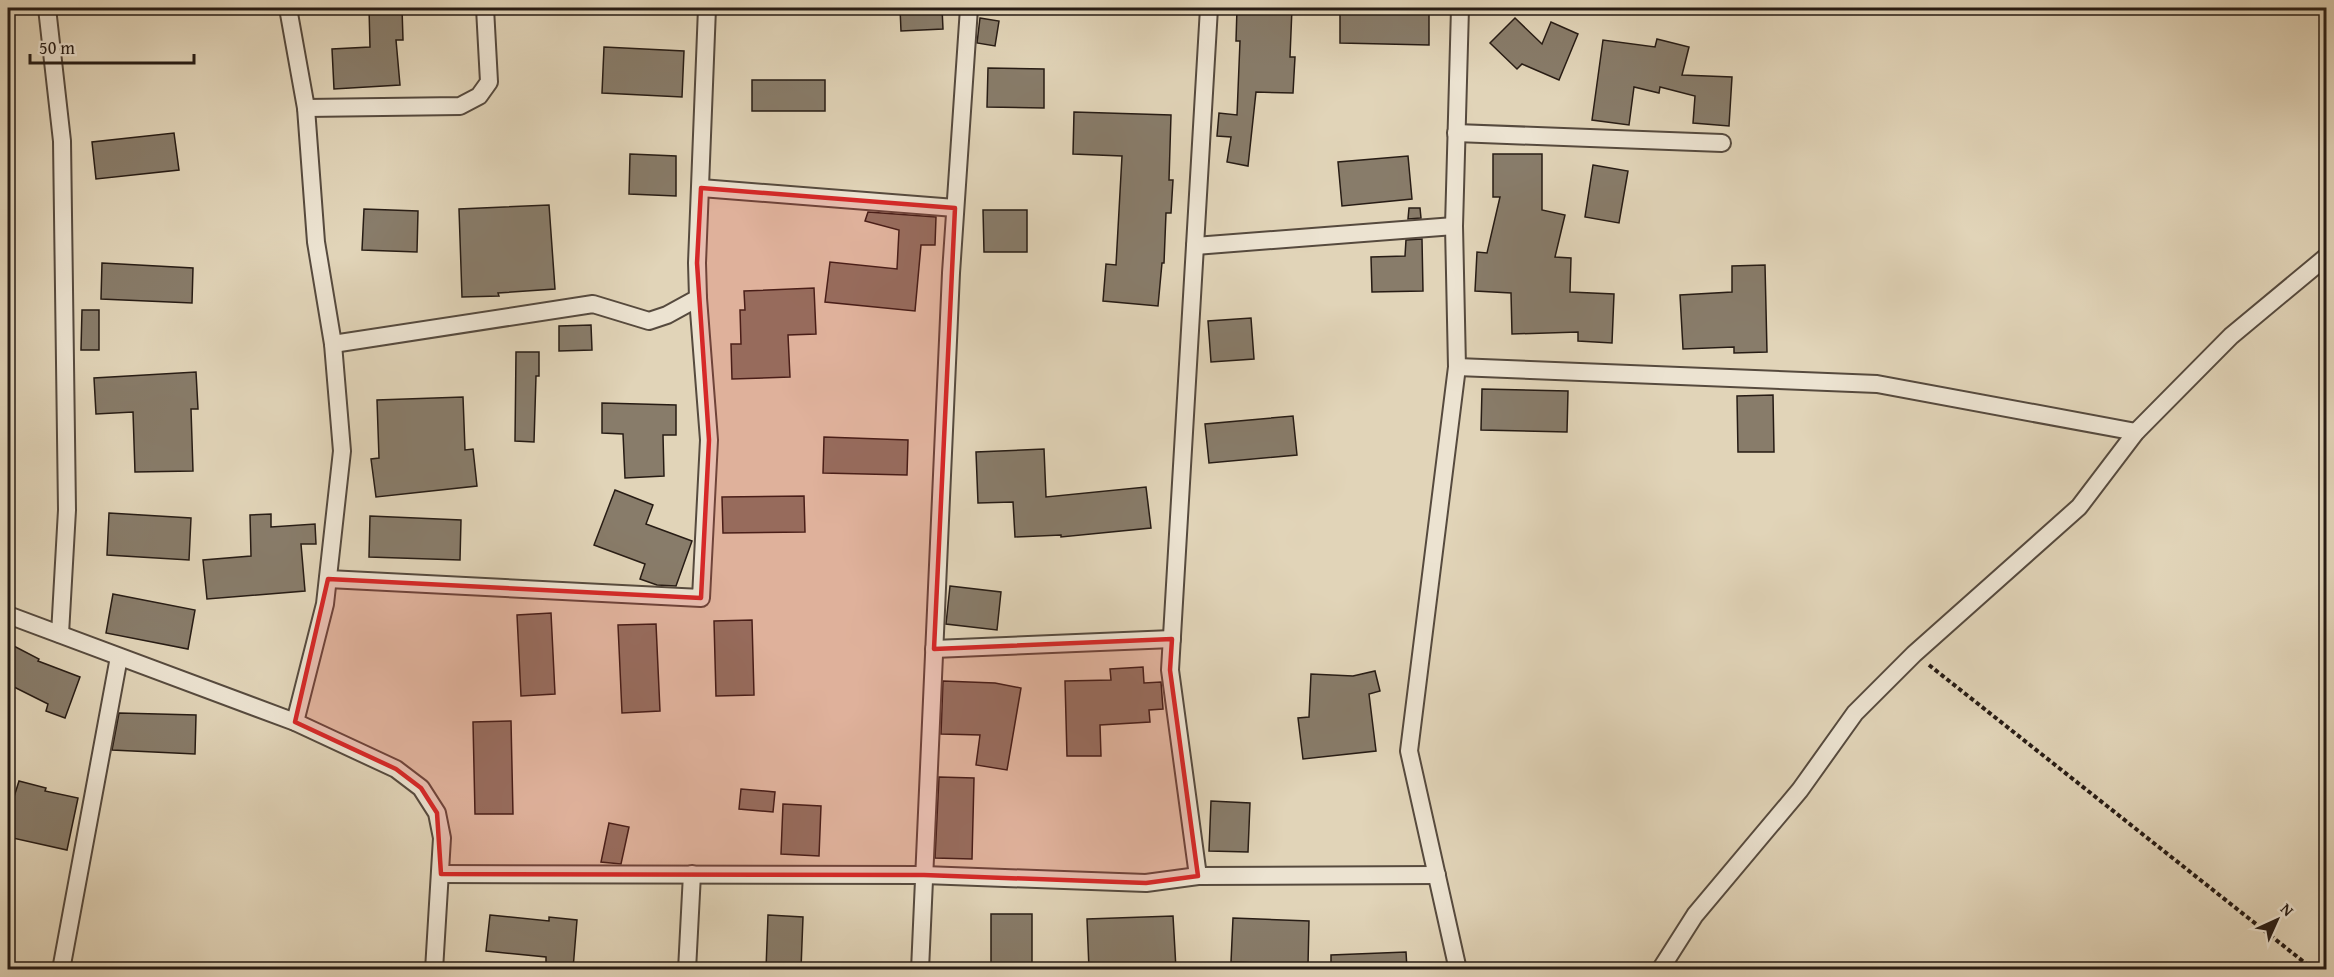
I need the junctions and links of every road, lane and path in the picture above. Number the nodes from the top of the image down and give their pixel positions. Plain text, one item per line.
1 (47, 8) edge
2 (288, 8) edge
3 (485, 8) edge
4 (707, 8) edge
5 (969, 8) edge
6 (1209, 8) edge
7 (1460, 8) edge
8 (306, 108) junction
9 (1456, 133) junction
10 (1722, 143) dead end
11 (700, 188) junction
12 (955, 208) junction
13 (1454, 226) junction
14 (1195, 246) junction
15 (2326, 257) edge
16 (698, 298) junction
17 (333, 345) junction
18 (1456, 367) junction
19 (2136, 432) junction
20 (328, 579) junction
21 (8, 615) edge
22 (60, 634) junction
23 (1173, 639) junction
24 (934, 649) junction
25 (1914, 654) junction
26 (119, 657) junction
27 (295, 722) junction
28 (441, 874) junction
29 (692, 874) junction
30 (924, 875) junction
31 (1437, 875) junction
32 (1198, 876) junction
33 (61, 969) edge
34 (434, 969) edge
35 (687, 969) edge
36 (920, 969) edge
37 (1458, 969) edge
38 (1660, 969) edge
39 (2314, 969) edge

1 - 22 street
2 - 8 street
3 - 8 street
4 - 11 street
5 - 12 street
6 - 14 street
7 - 9 street
8 - 17 street
9 - 10 street
9 - 13 street
11 - 12 street
11 - 16 street
12 - 24 street
13 - 14 street
13 - 18 street
14 - 23 street
15 - 19 street
16 - 17 street
16 - 20 street
17 - 20 street
18 - 19 street
18 - 31 street
19 - 25 street
20 - 27 street
21 - 22 street
22 - 26 street
23 - 24 street
23 - 32 street
24 - 30 street
25 - 38 street
25 - 39 path
26 - 27 street
26 - 33 street
27 - 28 street
28 - 29 street
28 - 34 street
29 - 30 street
29 - 35 street
30 - 32 street
30 - 36 street
31 - 32 street
31 - 37 street

